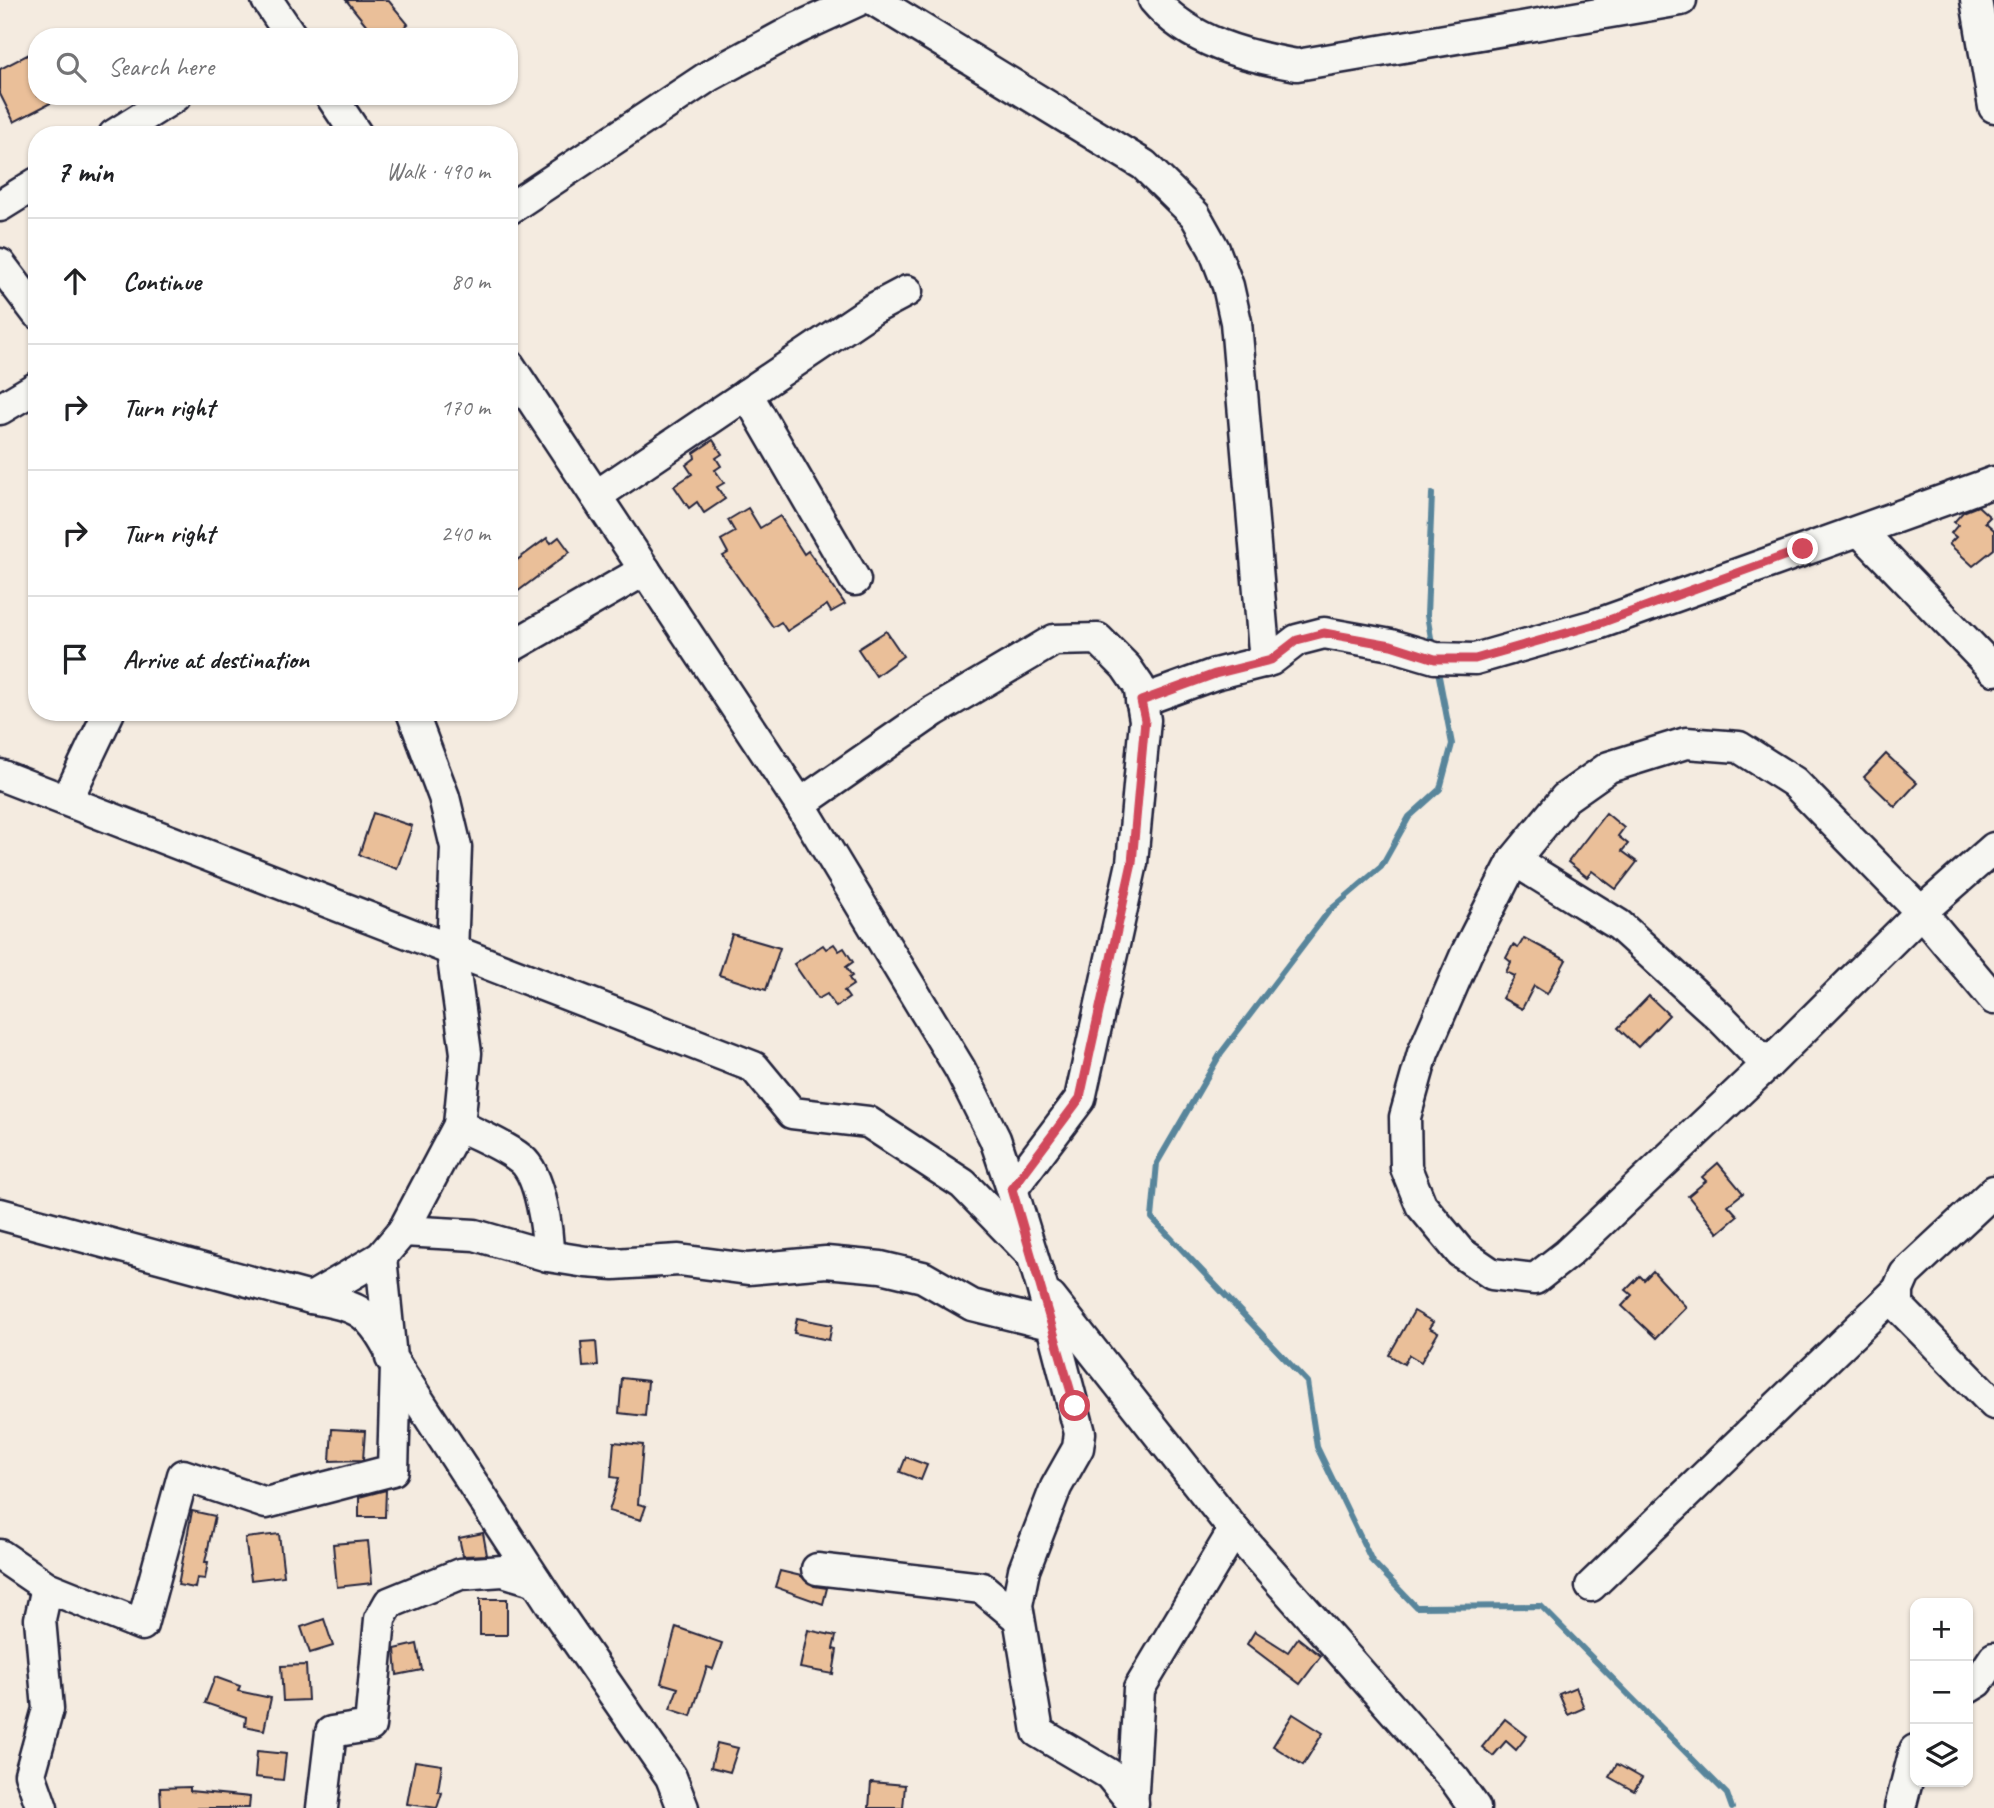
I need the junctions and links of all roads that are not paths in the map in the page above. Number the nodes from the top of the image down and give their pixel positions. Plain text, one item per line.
1 (267, 0) edge
2 (859, 0) edge
3 (874, 0) edge
4 (1154, 0) edge
5 (1681, 0) edge
6 (1976, 0) edge
7 (280, 28) edge
8 (162, 105) edge
9 (337, 105) edge
10 (1994, 107) edge
11 (128, 126) edge
12 (351, 126) edge
13 (28, 189) edge
14 (518, 203) edge
15 (0, 206) edge
16 (0, 264) edge
17 (907, 291) dead end
18 (28, 301) edge
19 (518, 382) edge
20 (28, 392) edge
21 (747, 394) junction
22 (0, 409) edge
23 (1994, 482) edge
24 (596, 496) junction
25 (1860, 531) junction
26 (645, 570) junction
27 (855, 580) dead end
28 (518, 643) edge
29 (1265, 662) junction
30 (1994, 670) edge
31 (1141, 701) junction
32 (104, 721) edge
33 (415, 721) edge
34 (0, 775) edge
35 (67, 800) junction
36 (800, 804) junction
37 (1994, 848) edge
38 (1514, 860) junction
39 (1921, 912) junction
40 (452, 952) junction
41 (1994, 999) edge
42 (1767, 1065) junction
43 (459, 1125) junction
44 (1012, 1189) junction
45 (1994, 1191) edge
46 (0, 1214) edge
47 (403, 1231) junction
48 (1032, 1255) junction
49 (548, 1256) junction
50 (381, 1257) junction
51 (1042, 1287) junction
52 (1898, 1290) junction
53 (311, 1298) junction
54 (1053, 1325) junction
55 (393, 1358) junction
56 (1992, 1397) edge
57 (1234, 1530) junction
58 (0, 1555) edge
59 (817, 1569) dead end
60 (536, 1581) junction
61 (1591, 1586) dead end
62 (47, 1587) junction
63 (1018, 1618) junction
64 (1994, 1658) edge
65 (1973, 1685) edge
66 (1910, 1769) edge
67 (1451, 1794) edge
68 (1132, 1806) edge
69 (42, 1808) edge
70 (322, 1808) edge
71 (683, 1808) edge
72 (1475, 1808) edge
73 (1900, 1808) edge

1 - 7 street
2 - 14 street
3 - 29 street
4 - 5 street
6 - 10 street
8 - 11 street
9 - 12 street
13 - 15 street
16 - 18 street
17 - 21 street
19 - 24 street
20 - 22 street
21 - 24 street
21 - 27 street
23 - 25 street
24 - 26 street
25 - 29 street
25 - 30 street
26 - 28 street
26 - 36 street
29 - 31 street
31 - 36 street
31 - 44 street
32 - 35 street
33 - 40 street
34 - 35 street
35 - 40 street
36 - 44 street
37 - 39 street
38 - 39 street
38 - 42 street
38 - 42 street
39 - 41 street
39 - 42 street
40 - 43 street
40 - 48 street
43 - 47 street
43 - 49 street
44 - 48 street
45 - 52 street
46 - 53 street
47 - 49 street
47 - 50 street
48 - 51 street
49 - 54 street
50 - 53 street
50 - 55 street
51 - 54 street
51 - 57 street
52 - 56 street
52 - 61 street
53 - 55 street
54 - 63 street
55 - 60 street
55 - 62 street
57 - 67 street
57 - 68 street
58 - 62 street
59 - 63 street
60 - 70 street
60 - 71 street
62 - 69 street
63 - 68 street
64 - 65 street
66 - 73 street
67 - 72 street

